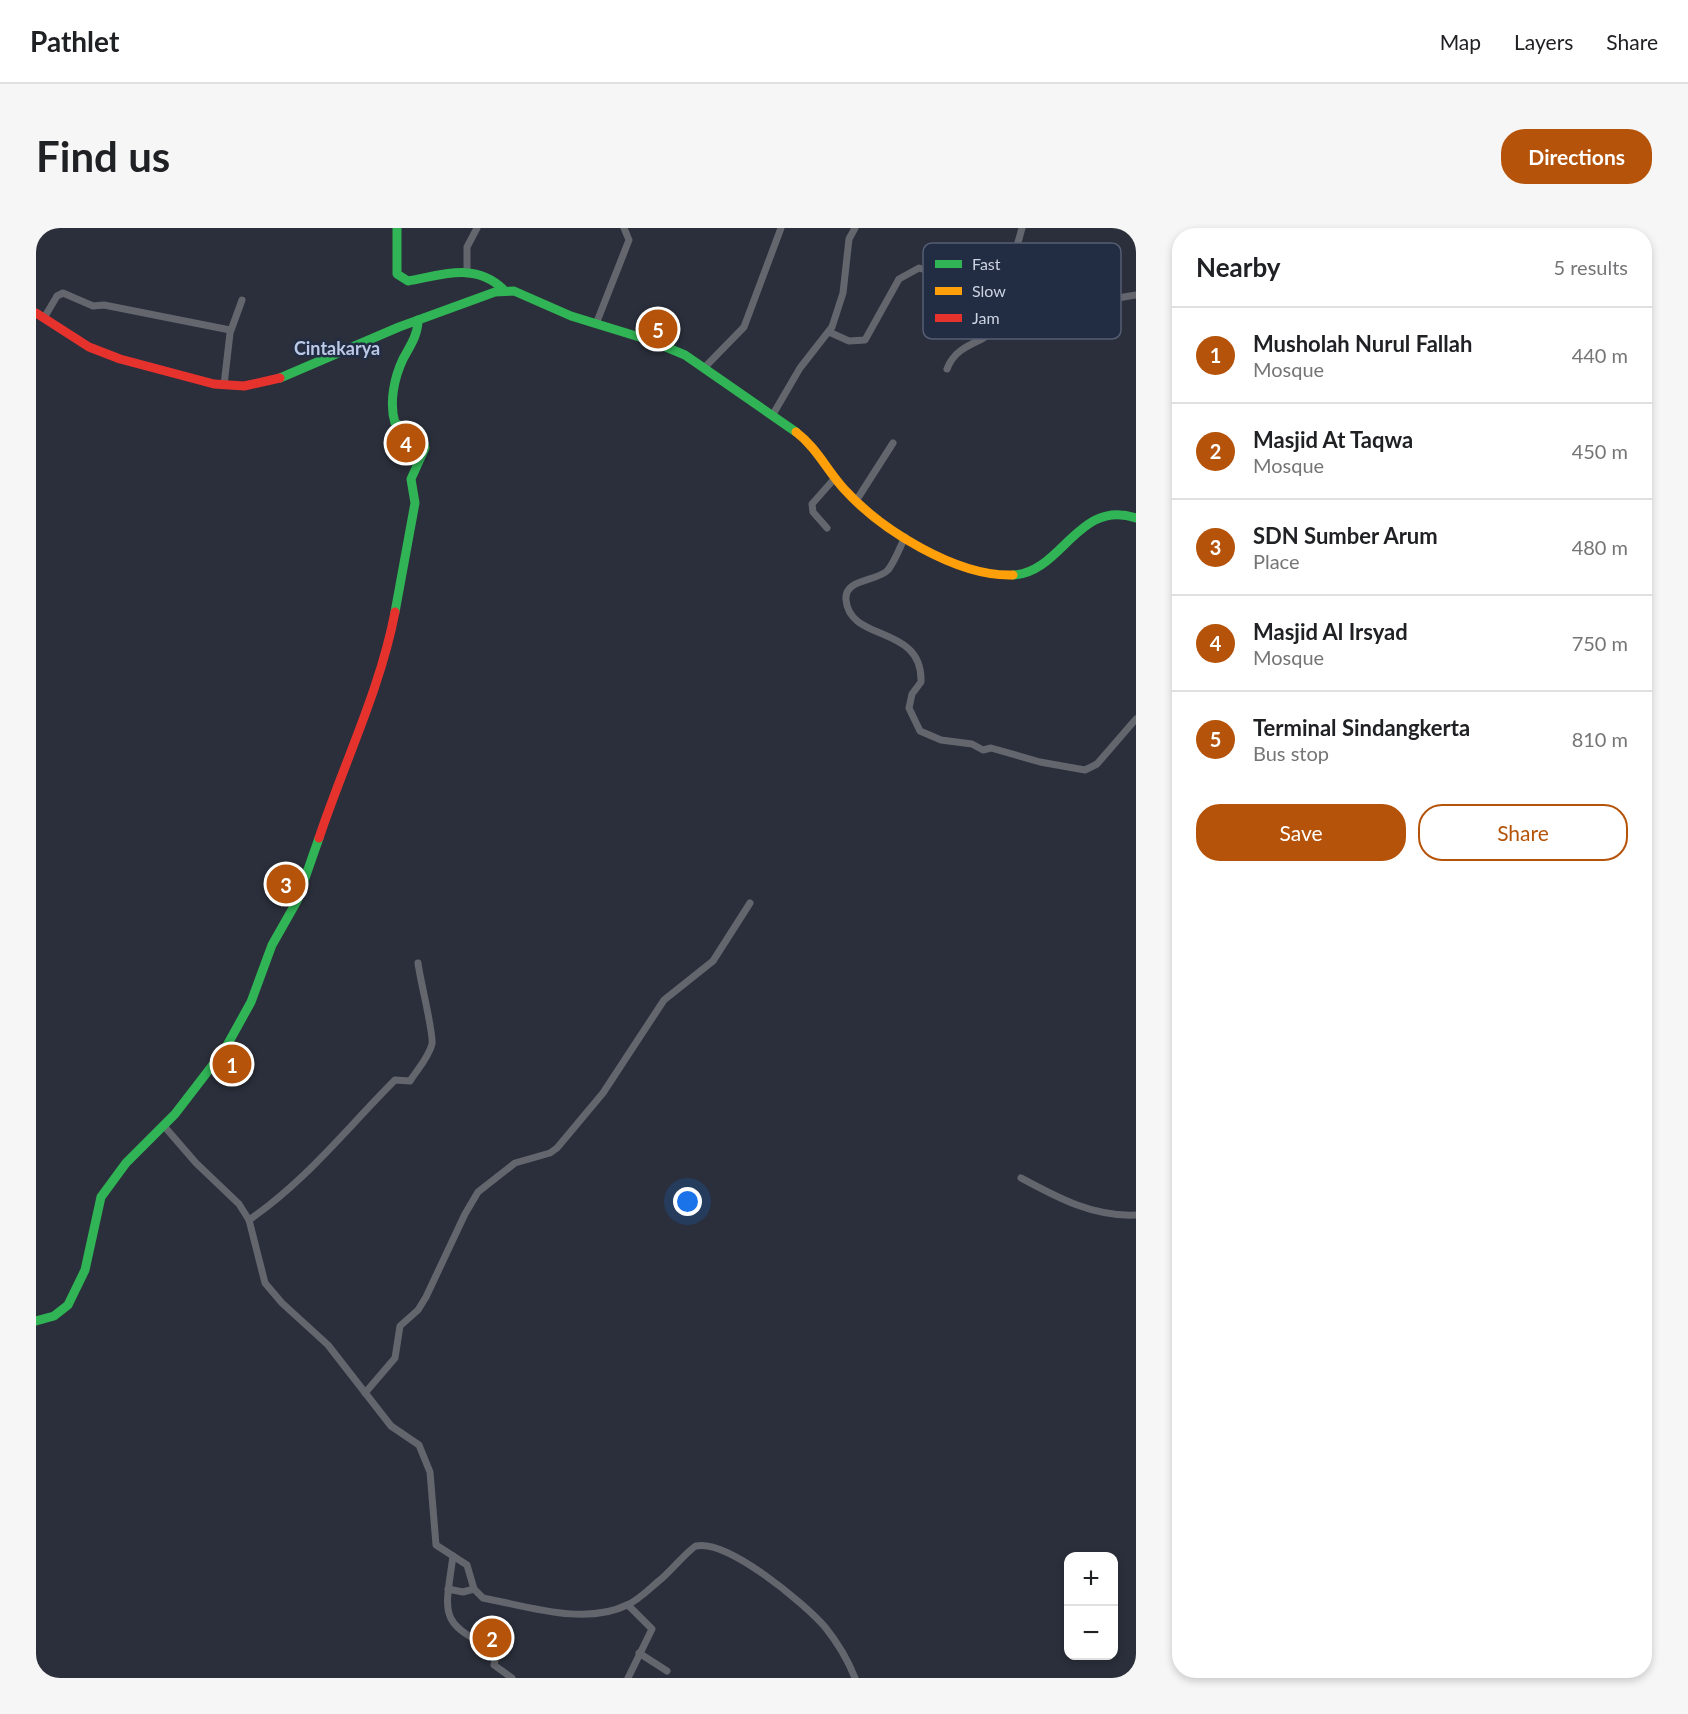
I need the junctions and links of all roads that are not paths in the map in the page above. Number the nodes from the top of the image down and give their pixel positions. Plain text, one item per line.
1 (397, 228) edge
2 (477, 228) edge
3 (624, 228) edge
4 (782, 228) edge
5 (855, 228) edge
6 (1022, 228) edge
7 (1018, 243) edge
8 (923, 269) edge
9 (467, 271) junction
10 (503, 289) junction
11 (1136, 295) edge
12 (1121, 298) edge
13 (242, 300) dead end
14 (40, 316) edge
15 (418, 320) junction
16 (596, 324) junction
17 (231, 330) junction
18 (829, 332) junction
19 (981, 339) edge
20 (705, 367) junction
21 (947, 369) dead end
22 (224, 385) junction
23 (772, 416) junction
24 (893, 443) dead end
25 (835, 478) junction
26 (856, 501) junction
27 (1136, 518) edge
28 (827, 528) dead end
29 (905, 537) junction
30 (1136, 719) edge
31 (750, 903) dead end
32 (418, 963) dead end
33 (164, 1126) junction
34 (1022, 1178) dead end
35 (1136, 1215) edge
36 (249, 1220) junction
37 (36, 1321) edge
38 (365, 1393) junction
39 (453, 1556) junction
40 (448, 1589) junction
41 (474, 1589) junction
42 (628, 1605) junction
43 (639, 1653) junction
44 (667, 1671) dead end
45 (512, 1678) edge
46 (628, 1678) edge
47 (855, 1678) edge

1 - 9 street
2 - 9 street
3 - 16 street
4 - 20 street
5 - 18 street
6 - 7 street
8 - 18 street
9 - 10 street
10 - 15 street
10 - 16 street
11 - 12 street
13 - 17 street
14 - 17 street
14 - 22 street
15 - 22 street
15 - 33 street
16 - 20 street
17 - 22 street
18 - 23 street
19 - 21 street
20 - 23 street
23 - 25 street
24 - 26 street
25 - 26 street
25 - 28 street
26 - 29 street
27 - 29 street
29 - 30 street
31 - 38 street
32 - 36 street
33 - 36 street
33 - 37 street
34 - 35 street
36 - 38 street
38 - 39 street
39 - 40 street
39 - 41 street
40 - 41 street
40 - 45 street
41 - 42 street
42 - 43 street
42 - 47 street
43 - 44 street
43 - 46 street

